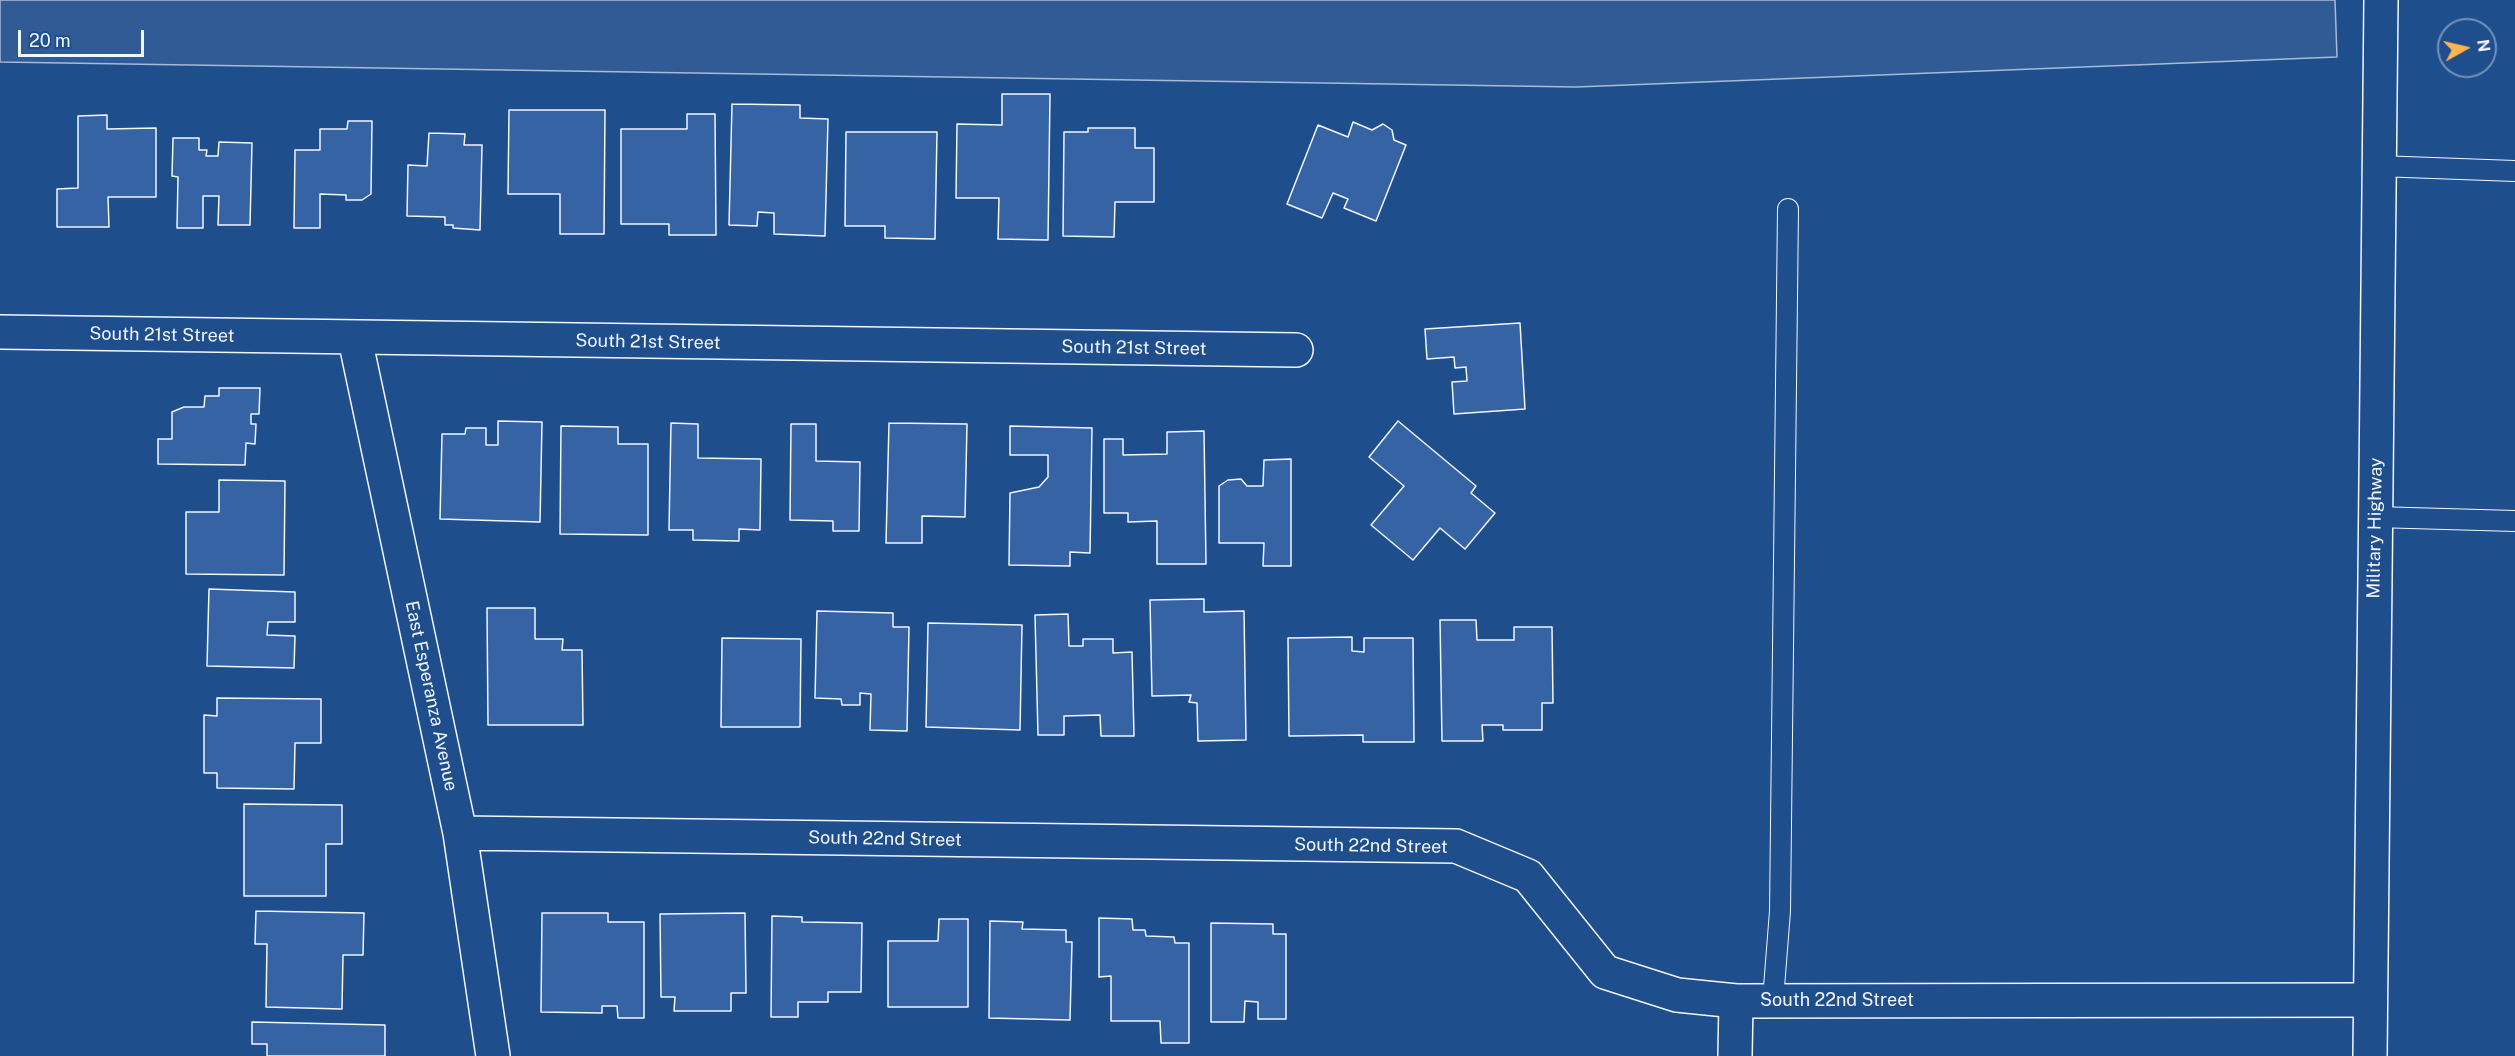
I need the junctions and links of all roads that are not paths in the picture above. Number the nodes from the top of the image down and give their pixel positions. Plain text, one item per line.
1 (2381, 0) edge
2 (2378, 166) junction
3 (2515, 171) edge
4 (1788, 209) dead end
5 (0, 332) edge
6 (355, 339) junction
7 (1296, 350) dead end
8 (2375, 517) junction
9 (2515, 521) edge
10 (460, 833) junction
11 (1773, 1000) junction
12 (2370, 1000) junction
13 (1736, 1001) junction
14 (493, 1056) edge
15 (1735, 1056) edge
16 (2370, 1056) edge

1 - 2 street, Military Highway
2 - 3 lane
2 - 8 street, Military Highway
4 - 11 lane
5 - 6 street, South 21st Street
6 - 7 street, South 21st Street
6 - 10 street, East Esperanza Avenue
8 - 9 lane
8 - 12 street, Military Highway
10 - 13 street, South 22nd Street
10 - 14 street, East Esperanza Avenue
11 - 12 street, South 22nd Street
11 - 13 street, South 22nd Street
12 - 16 street, Military Highway
13 - 15 street

